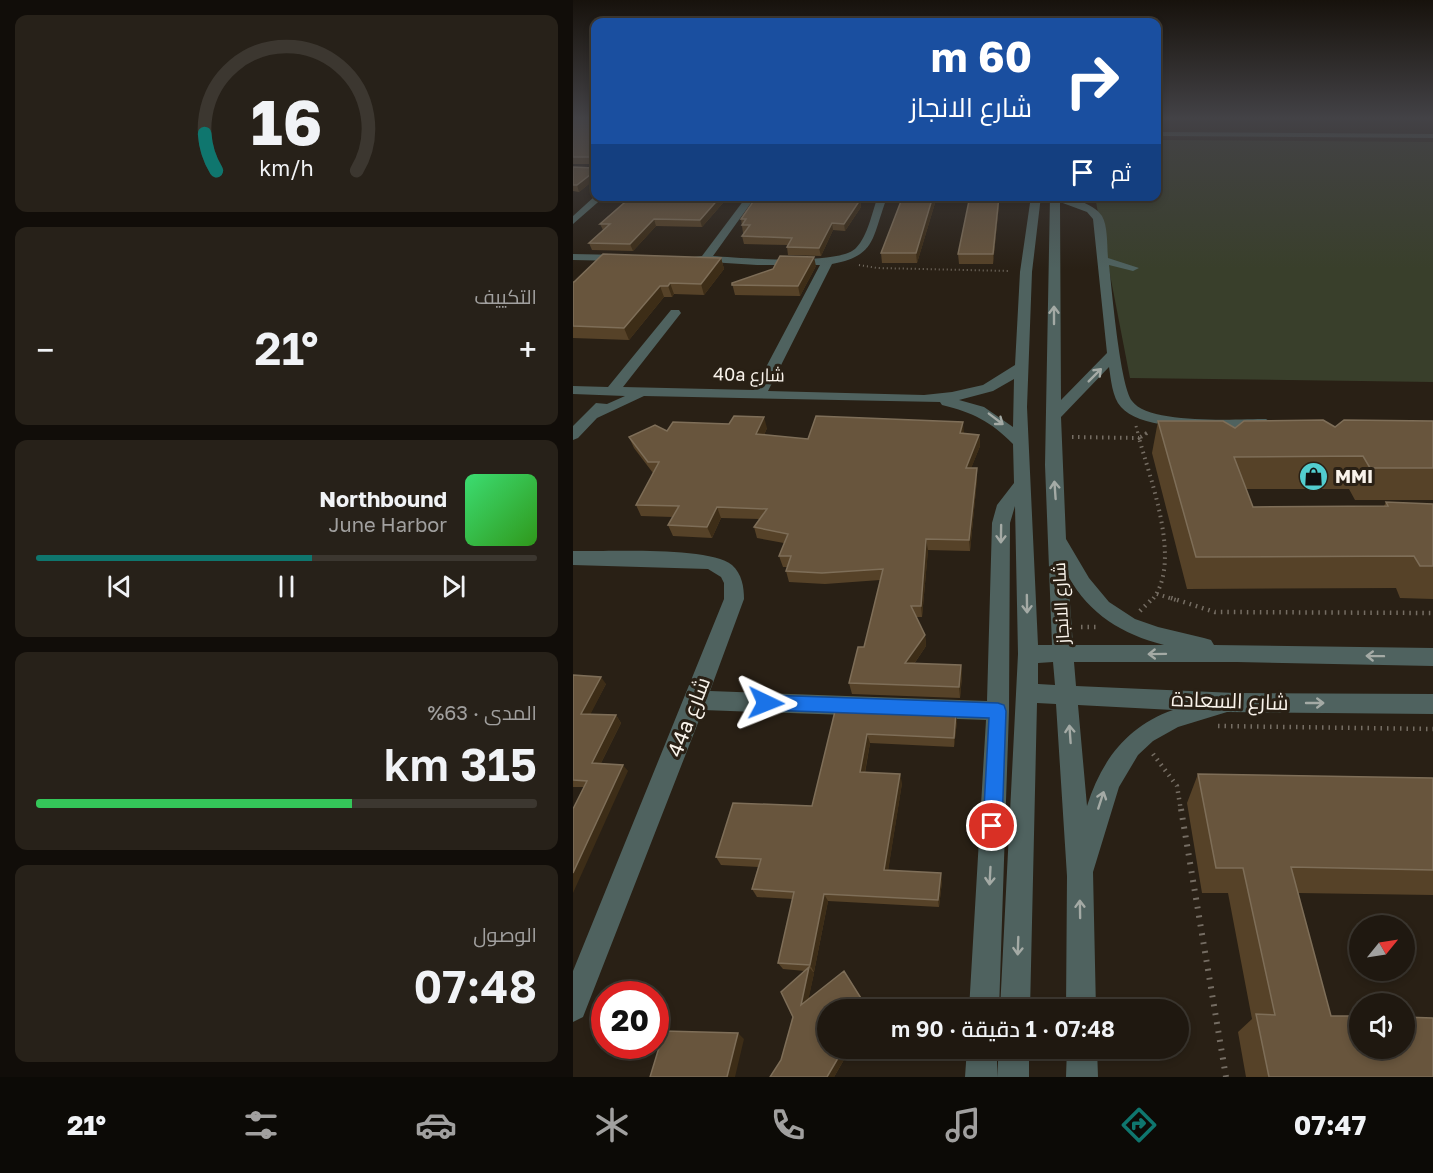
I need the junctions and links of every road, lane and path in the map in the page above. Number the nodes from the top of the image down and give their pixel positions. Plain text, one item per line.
1 (595, 201) edge
2 (747, 201) edge
3 (881, 201) edge
4 (1034, 201) edge
5 (1055, 201) edge
6 (1066, 201) edge
7 (573, 220) edge
8 (573, 257) edge
9 (633, 258) edge
10 (681, 259) edge
11 (705, 259) junction
12 (845, 259) junction
13 (1103, 260) junction
14 (827, 262) junction
15 (1026, 272) junction
16 (1105, 275) junction
17 (675, 313) dead end
18 (1114, 354) junction
19 (1022, 366) junction
20 (573, 390) edge
21 (609, 391) junction
22 (647, 392) junction
23 (573, 395) edge
24 (759, 395) junction
25 (924, 399) junction
26 (1133, 410) junction
27 (1053, 416) junction
28 (1164, 421) junction
29 (582, 423) edge
30 (1215, 423) junction
31 (1285, 424) edge
32 (1053, 436) junction
33 (1139, 438) junction
34 (1221, 439) edge
35 (1020, 442) junction
36 (1024, 482) junction
37 (1058, 542) junction
38 (573, 558) edge
39 (1157, 594) junction
40 (1433, 613) edge
41 (1128, 625) junction
42 (1103, 626) dead end
43 (1062, 628) junction
44 (1236, 653) junction
45 (1028, 654) junction
46 (1063, 654) junction
47 (1433, 657) edge
48 (1027, 693) junction
49 (1067, 693) junction
50 (696, 700) junction
51 (1235, 702) junction
52 (1433, 704) edge
53 (998, 711) junction
54 (1210, 726) dead end
55 (1433, 729) edge
56 (1141, 737) junction
57 (1080, 876) junction
58 (985, 999) edge
59 (1015, 999) edge
60 (1081, 999) edge
61 (573, 1007) edge
62 (982, 1059) edge
63 (1014, 1059) edge
64 (1082, 1059) edge
65 (981, 1077) edge
66 (1013, 1077) edge
67 (1082, 1077) edge
68 (1226, 1077) edge

1 - 7 street
2 - 11 street
3 - 12 street
4 - 15 street, شارع الانجاز
27 -> 5 street, شارع الانجاز
6 - 13 street
8 - 9 street
10 - 11 street
11 - 14 street
12 - 14 street
12 - 15 path
13 - 16 street
13 - 16 street
14 - 24 street
15 - 19 street, شارع الانجاز
16 - 18 street
17 - 21 street
18 - 26 street
27 -> 18 street
19 - 25 street, 40a شارع
19 - 35 street, شارع الانجاز
20 - 21 street, 40a شارع
21 - 22 street, 40a شارع
21 - 29 street
22 - 24 street, 40a شارع
22 - 29 street
23 - 29 street
24 - 25 street, 40a شارع
25 -> 35 street, 40a شارع
26 - 28 street
26 - 33 path
27 - 32 street, شارع الانجاز
28 - 30 street
28 - 33 path
30 - 31 street
30 - 34 street
32 - 33 path
37 -> 32 street, شارع الانجاز
33 - 39 path
35 - 36 street, شارع الانجاز
36 -> 45 street, شارع الانجاز
36 -> 53 street
37 - 41 street
37 - 43 street, شارع الانجاز
38 - 50 street, 44a شارع
39 - 40 path
39 - 41 path
41 - 44 street
42 - 43 path
43 - 46 street, شارع الانجاز
44 -> 46 street
47 -> 44 street
45 - 46 street
45 - 48 street, شارع الانجاز
46 - 49 street, شارع الانجاز
48 - 49 street, شارع السعادة
48 -> 59 street, شارع الانجاز
49 - 51 street, شارع السعادة
57 -> 49 street, شارع الانجاز
50 - 53 street
50 - 61 street, 44a شارع
51 -> 52 street, شارع السعادة
51 - 56 street
53 -> 58 street
54 - 55 path
57 -> 56 street
56 - 68 path
60 -> 57 street, شارع الانجاز
62 - 65 street
63 - 66 street
64 - 67 street

